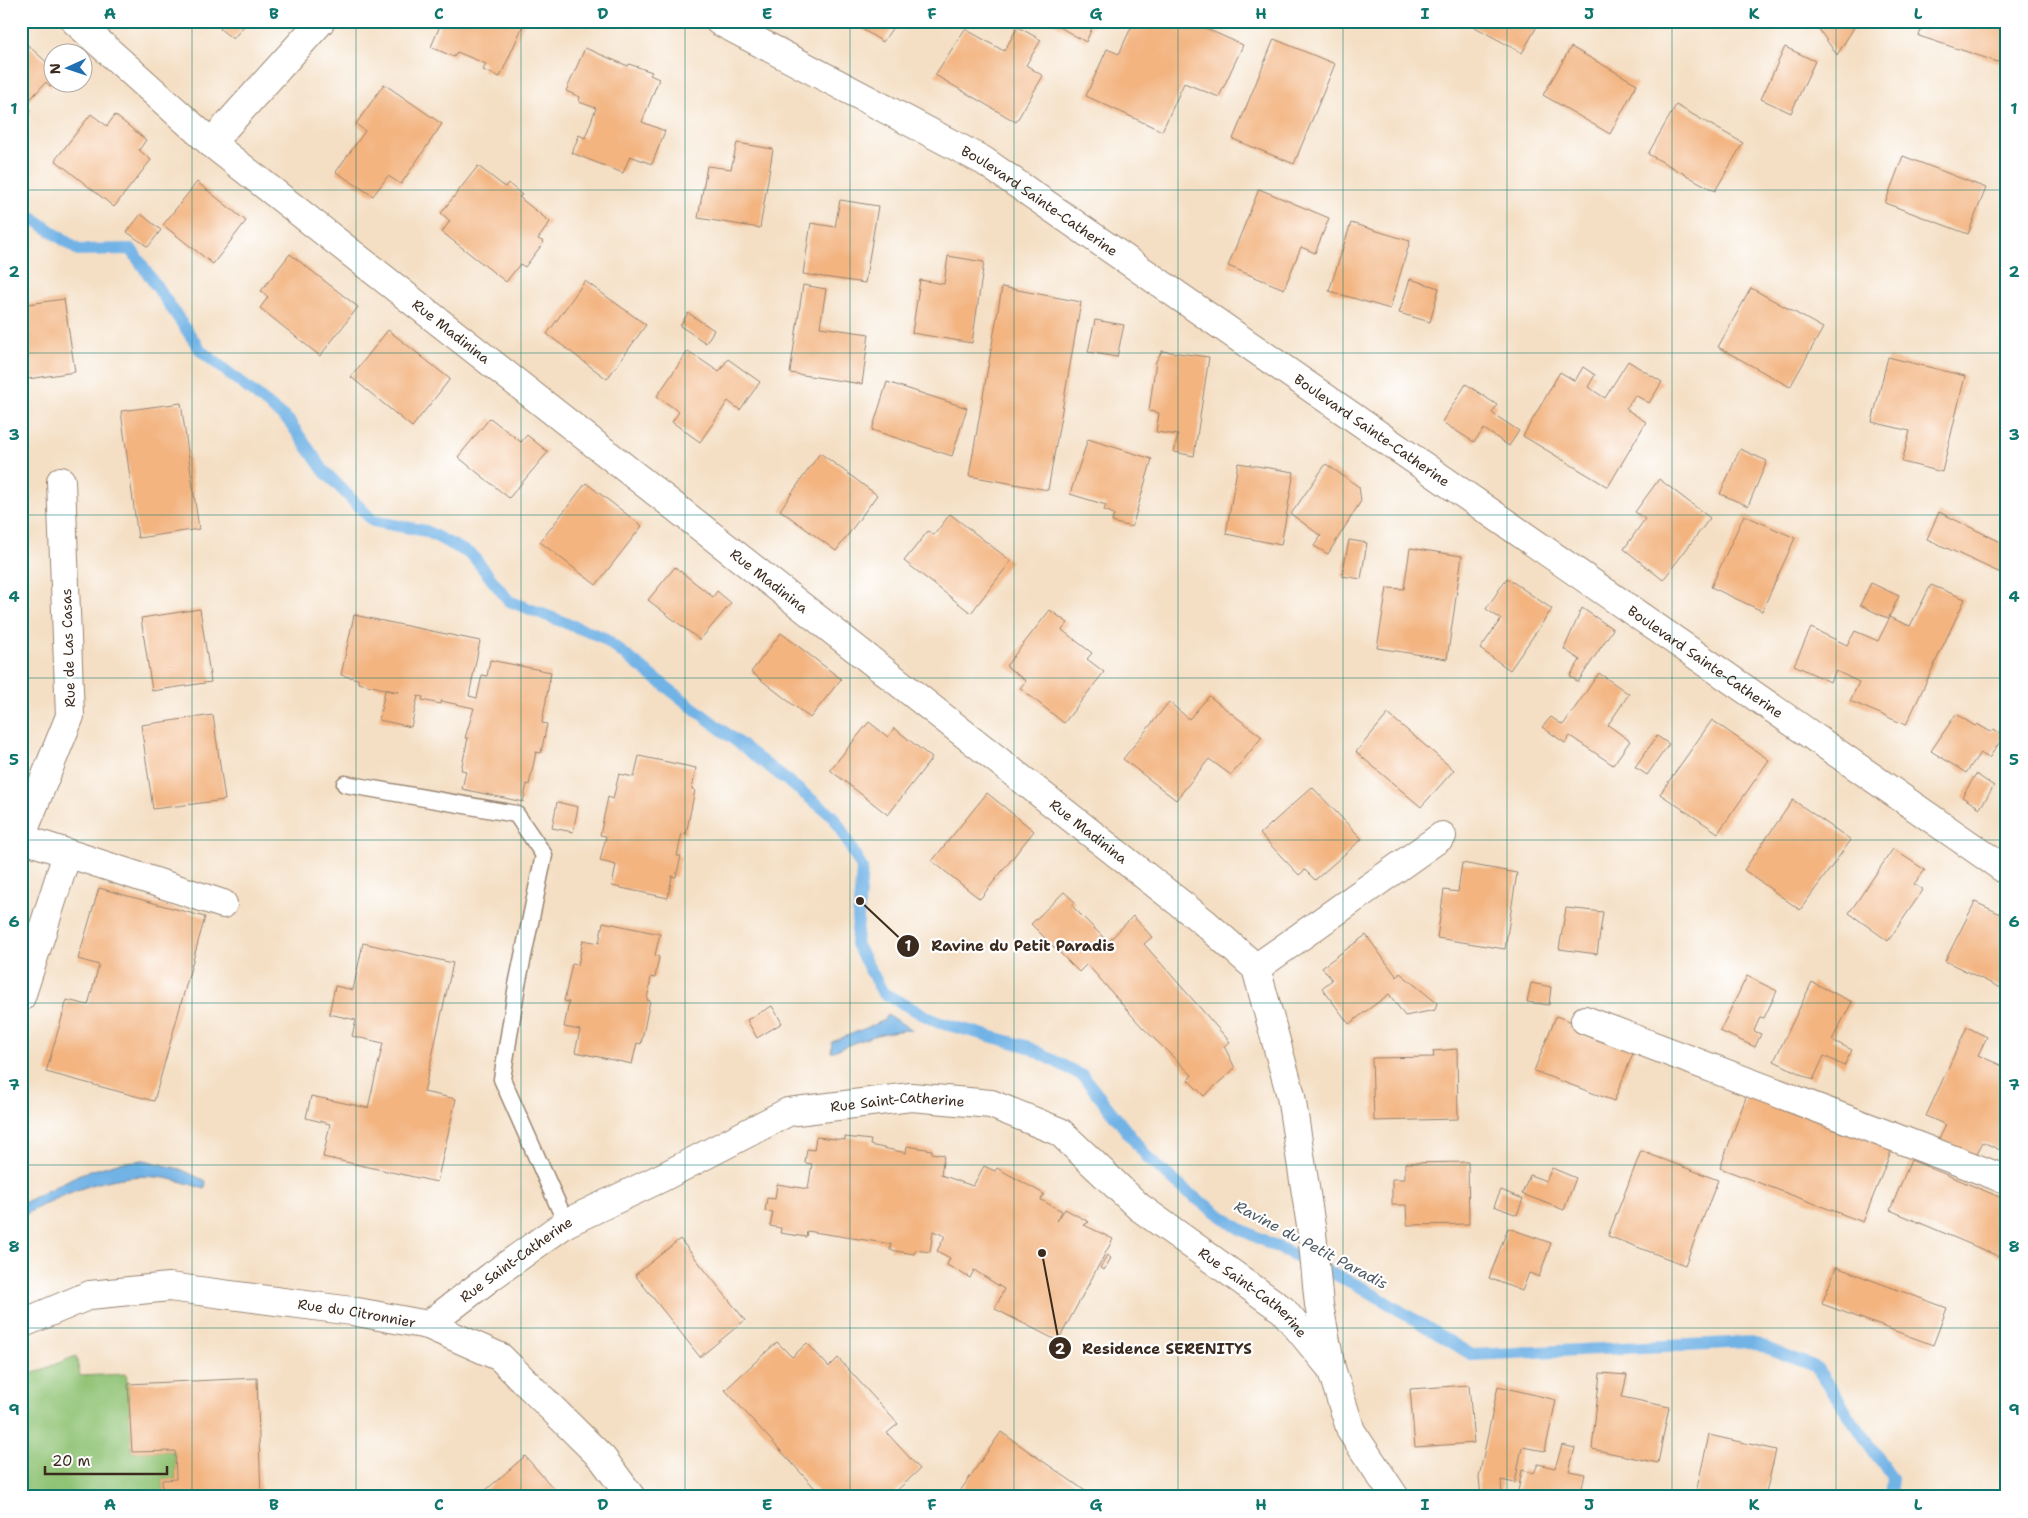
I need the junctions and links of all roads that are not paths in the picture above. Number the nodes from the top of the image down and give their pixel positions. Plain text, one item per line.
1 (75, 21) edge
2 (321, 21) edge
3 (719, 21) edge
4 (211, 142) junction
5 (61, 481) dead end
6 (345, 784) dead end
7 (1442, 836) dead end
8 (21, 838) edge
9 (67, 854) junction
10 (2007, 871) edge
11 (223, 904) dead end
12 (1256, 968) junction
13 (21, 997) edge
14 (1585, 1020) dead end
15 (2007, 1180) edge
16 (566, 1223) junction
17 (21, 1324) edge
18 (428, 1326) junction
19 (1331, 1368) junction
20 (631, 1497) edge
21 (1395, 1497) edge

1 - 4 street, Rue Madinina
2 - 4 street
3 - 10 street, Boulevard Sainte-Catherine
4 - 12 street, Rue Madinina
5 - 8 street, Rue de Las Casas
6 - 16 lane
7 - 12 street
8 - 9 street, Rue de Las Casas
9 - 11 street, Rue de Las Casas
9 - 13 street
12 - 19 street
14 - 15 street
16 - 18 street, Rue Saint-Catherine
16 - 19 street, Rue Saint-Catherine
17 - 18 street, Rue du Citronnier
18 - 20 street, Rue du Citronnier
19 - 21 street

